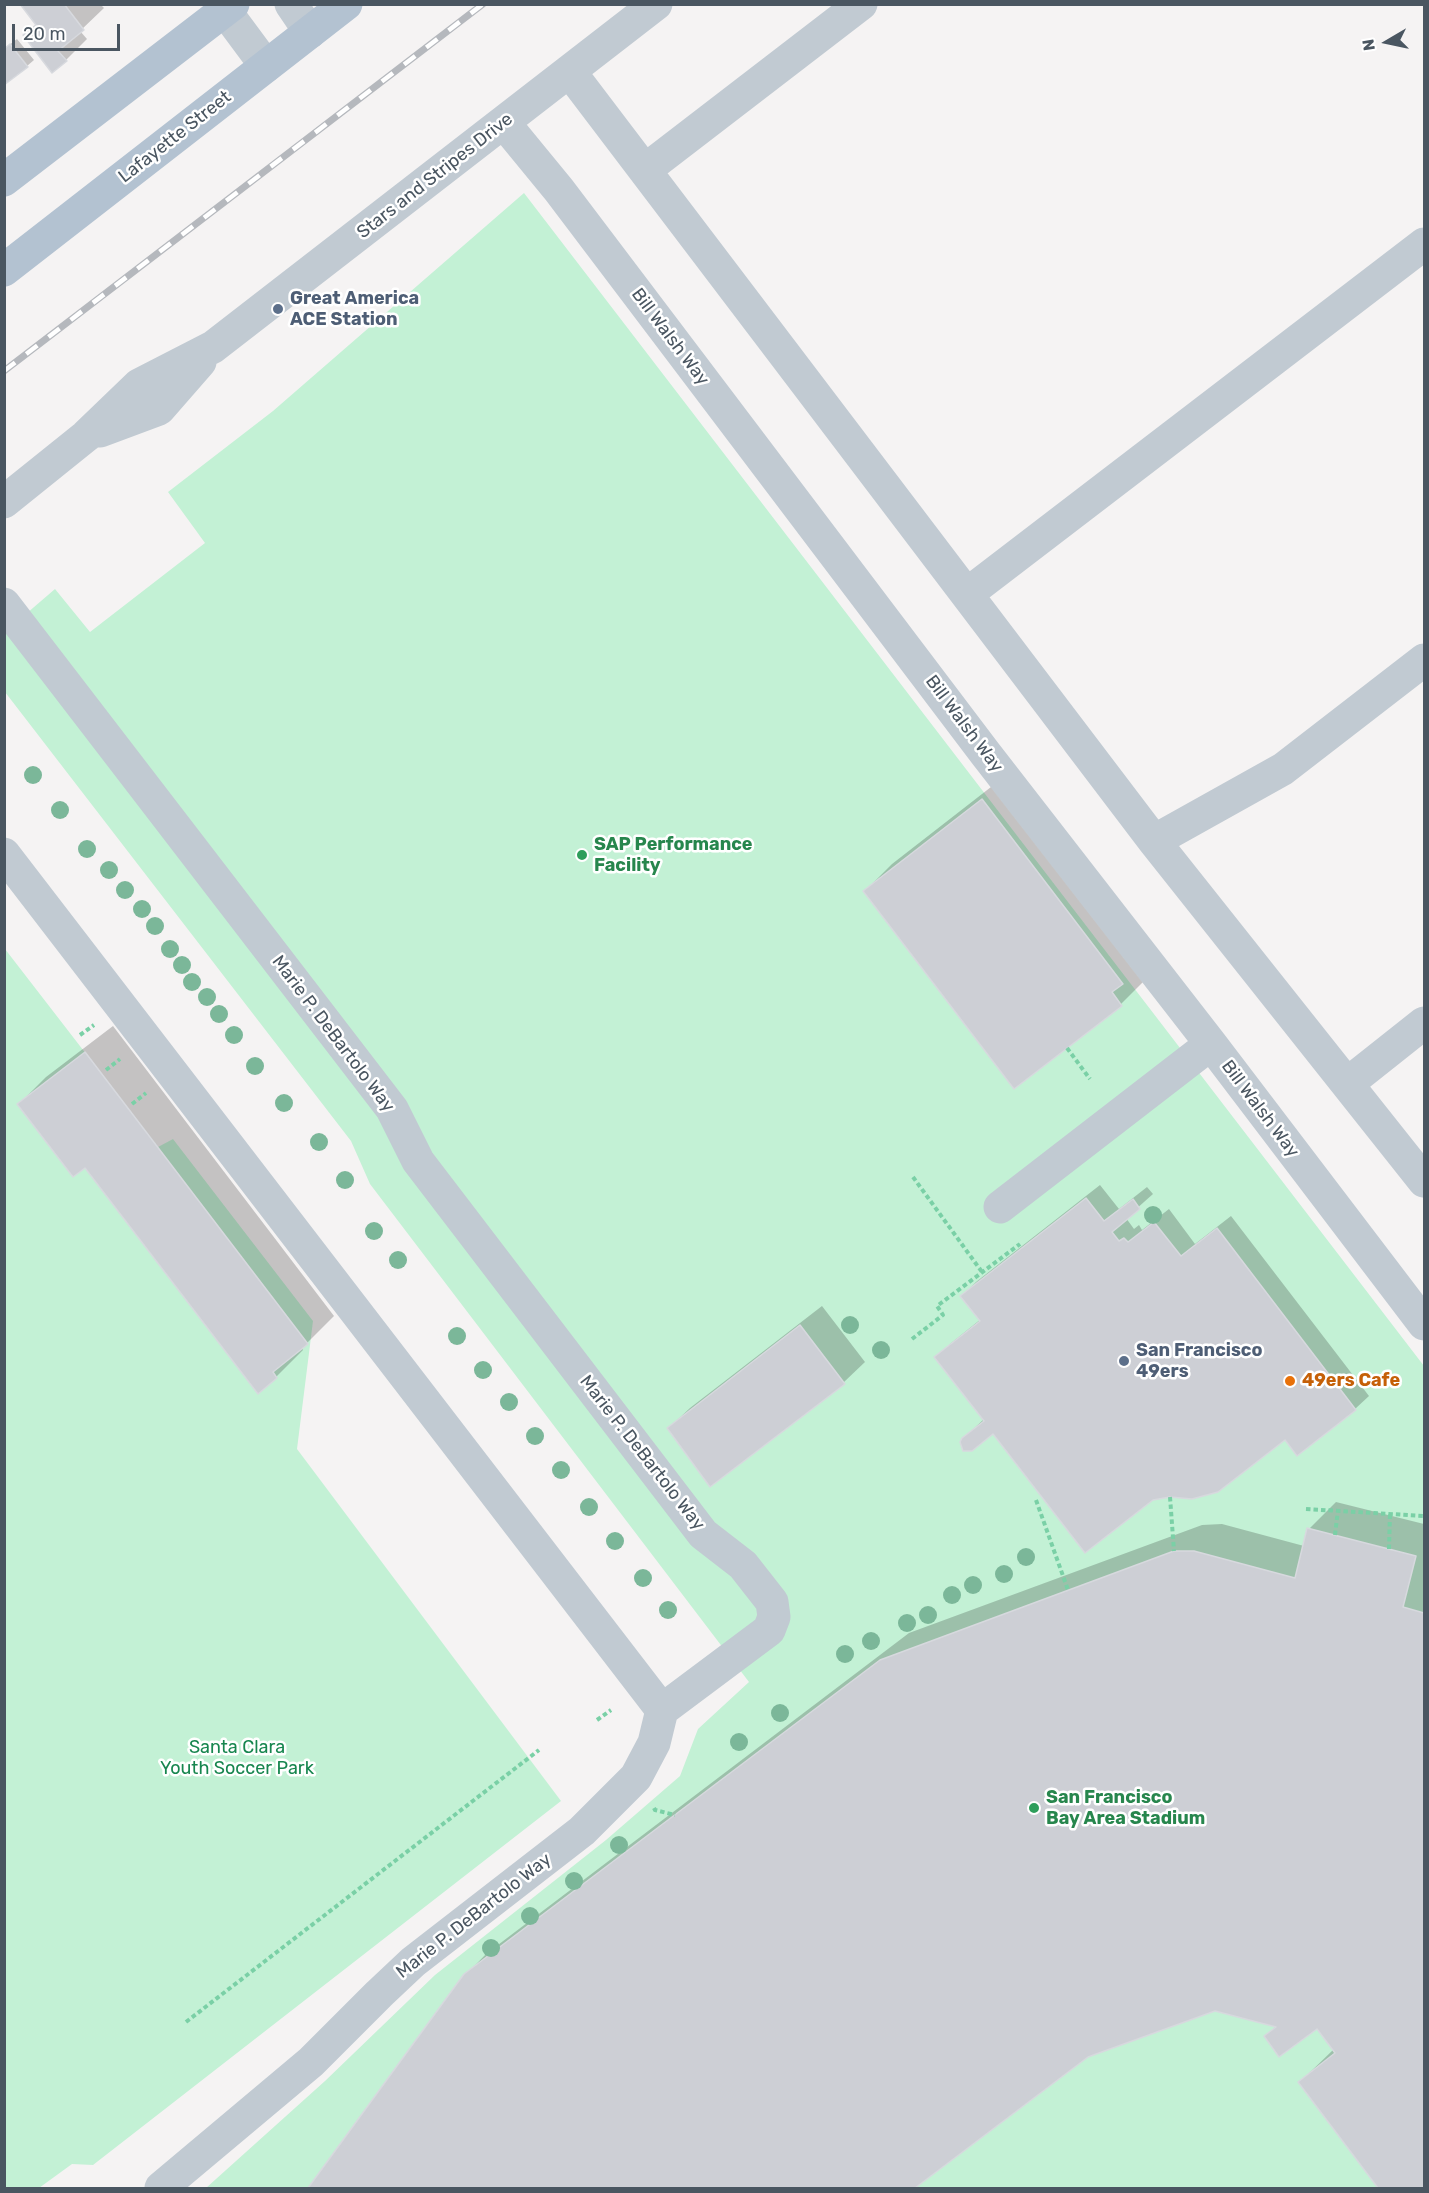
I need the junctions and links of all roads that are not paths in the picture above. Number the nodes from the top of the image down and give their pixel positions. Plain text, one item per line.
1 (291, 4) edge
2 (346, 4) edge
3 (656, 4) edge
4 (861, 4) edge
5 (226, 7) edge
6 (310, 32) junction
7 (266, 66) junction
8 (570, 72) junction
9 (504, 123) junction
10 (645, 170) junction
11 (4, 180) edge
12 (1425, 244) edge
13 (4, 270) edge
14 (4, 502) edge
15 (967, 594) junction
16 (4, 604) edge
17 (1425, 660) edge
18 (1154, 841) junction
19 (4, 854) edge
20 (1425, 1023) edge
21 (1211, 1044) junction
22 (1347, 1084) junction
23 (1425, 1181) edge
24 (1000, 1207) dead end
25 (1425, 1324) edge
26 (662, 1710) junction
27 (161, 2188) edge

1 - 6 street
2 - 6 main road, Lafayette Street
3 - 8 street, Stars and Stripes Drive
4 - 10 street
5 - 7 street
5 - 11 main road
6 - 7 main road, Lafayette Street
7 - 13 main road, Lafayette Street
8 - 9 street, Stars and Stripes Drive
8 - 10 street
9 - 14 street, Stars and Stripes Drive
9 - 21 street, Bill Walsh Way
10 - 15 street
12 - 15 street
15 - 18 street
16 - 26 street, Marie P. DeBartolo Way
17 - 18 street
18 - 22 street
19 - 26 street
20 - 22 street
21 - 24 street
21 - 25 street, Bill Walsh Way
22 - 23 street
26 - 27 street, Marie P. DeBartolo Way

